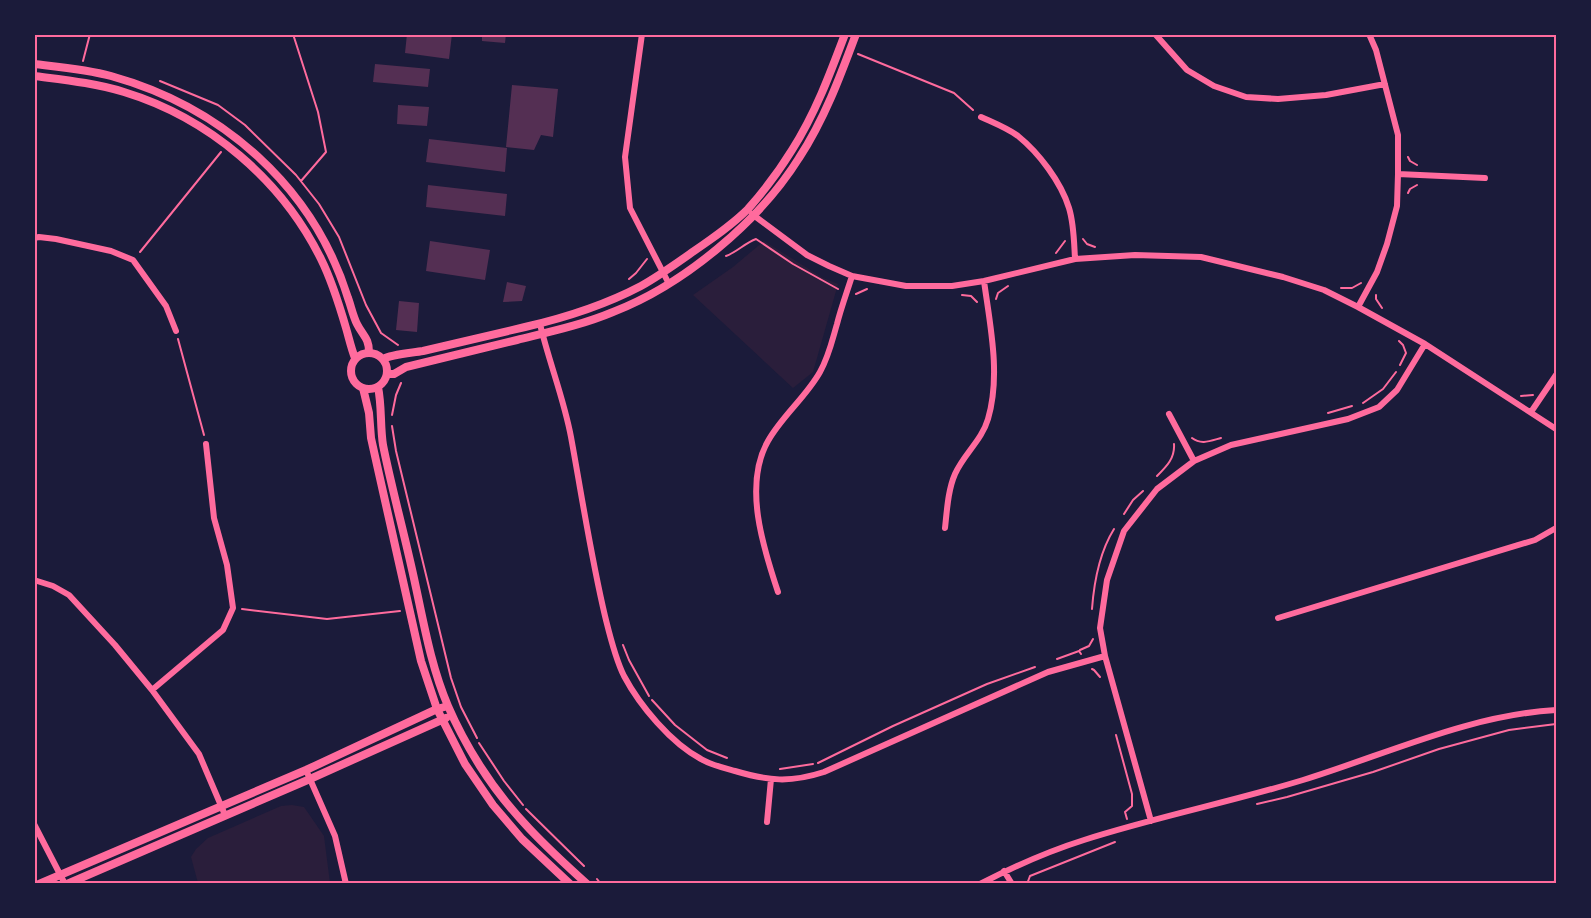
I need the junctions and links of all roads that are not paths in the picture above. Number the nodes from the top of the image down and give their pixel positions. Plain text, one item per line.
1 (642, 34) edge
2 (845, 34) edge
3 (856, 34) edge
4 (1155, 34) edge
5 (1369, 34) edge
6 (34, 64) edge
7 (34, 76) edge
8 (1385, 84) junction
9 (981, 117) road end
10 (1398, 174) junction
11 (1485, 178) dead end
12 (747, 210) junction
13 (754, 215) junction
14 (34, 238) edge
15 (1075, 259) junction
16 (663, 273) junction
17 (852, 276) junction
18 (984, 281) junction
19 (669, 284) junction
20 (1358, 307) junction
21 (540, 324) junction
22 (176, 331) road end
23 (542, 334) junction
24 (1425, 344) junction
25 (369, 352) junction
26 (355, 358) junction
27 (383, 359) junction
28 (387, 374) junction
29 (1557, 375) edge
30 (378, 387) junction
31 (363, 388) junction
32 (1531, 412) junction
33 (1169, 414) dead end
34 (1557, 429) edge
35 (206, 444) road end
36 (1194, 461) junction
37 (945, 528) dead end
38 (1557, 528) edge
39 (34, 580) edge
40 (777, 592) dead end
41 (1278, 618) dead end
42 (1105, 657) junction
43 (152, 690) junction
44 (448, 706) junction
45 (437, 709) junction
46 (1557, 710) edge
47 (452, 714) junction
48 (443, 720) junction
49 (306, 770) junction
50 (310, 779) junction
51 (771, 779) junction
52 (221, 805) junction
53 (225, 815) junction
54 (1151, 821) junction
55 (767, 822) dead end
56 (34, 824) edge
57 (1004, 871) junction
58 (60, 874) junction
59 (39, 884) edge
60 (66, 884) edge
61 (346, 884) edge
62 (570, 884) edge
63 (587, 884) edge
64 (980, 884) edge
65 (1012, 884) edge

1 - 16 street
2 - 12 street
3 - 13 street
4 - 8 street
5 - 8 street
6 - 25 street
7 - 26 street
8 - 10 street
9 - 15 street
10 - 11 street
10 - 20 street
12 - 13 street
12 - 16 street
13 - 17 street
13 - 19 street
14 - 22 street
15 - 18 street
15 - 20 street
16 - 19 street
16 - 21 street
17 - 18 street
17 - 40 street
18 - 37 street
19 - 23 street
20 - 24 street
21 - 23 street
21 - 27 street
23 - 28 street
23 - 51 street
24 - 32 street
24 - 36 street
25 - 26 street
25 - 27 street
26 - 31 street
27 - 28 street
28 - 30 street
29 - 32 street
30 - 31 street
30 - 44 street
31 - 45 street
32 - 34 street
33 - 36 street
35 - 43 street
36 - 42 street
38 - 41 street
39 - 43 street
42 - 51 street
42 - 54 street
43 - 52 street
44 - 45 street
44 - 47 street
45 - 48 street
45 - 49 street
46 - 54 street
47 - 48 street
47 - 63 street
48 - 50 street
48 - 62 street
49 - 50 street
49 - 52 street
50 - 53 street
50 - 61 street
51 - 55 street
52 - 53 street
52 - 58 street
53 - 60 street
54 - 57 street
56 - 58 street
57 - 64 street
57 - 65 street
58 - 59 street
58 - 60 street

